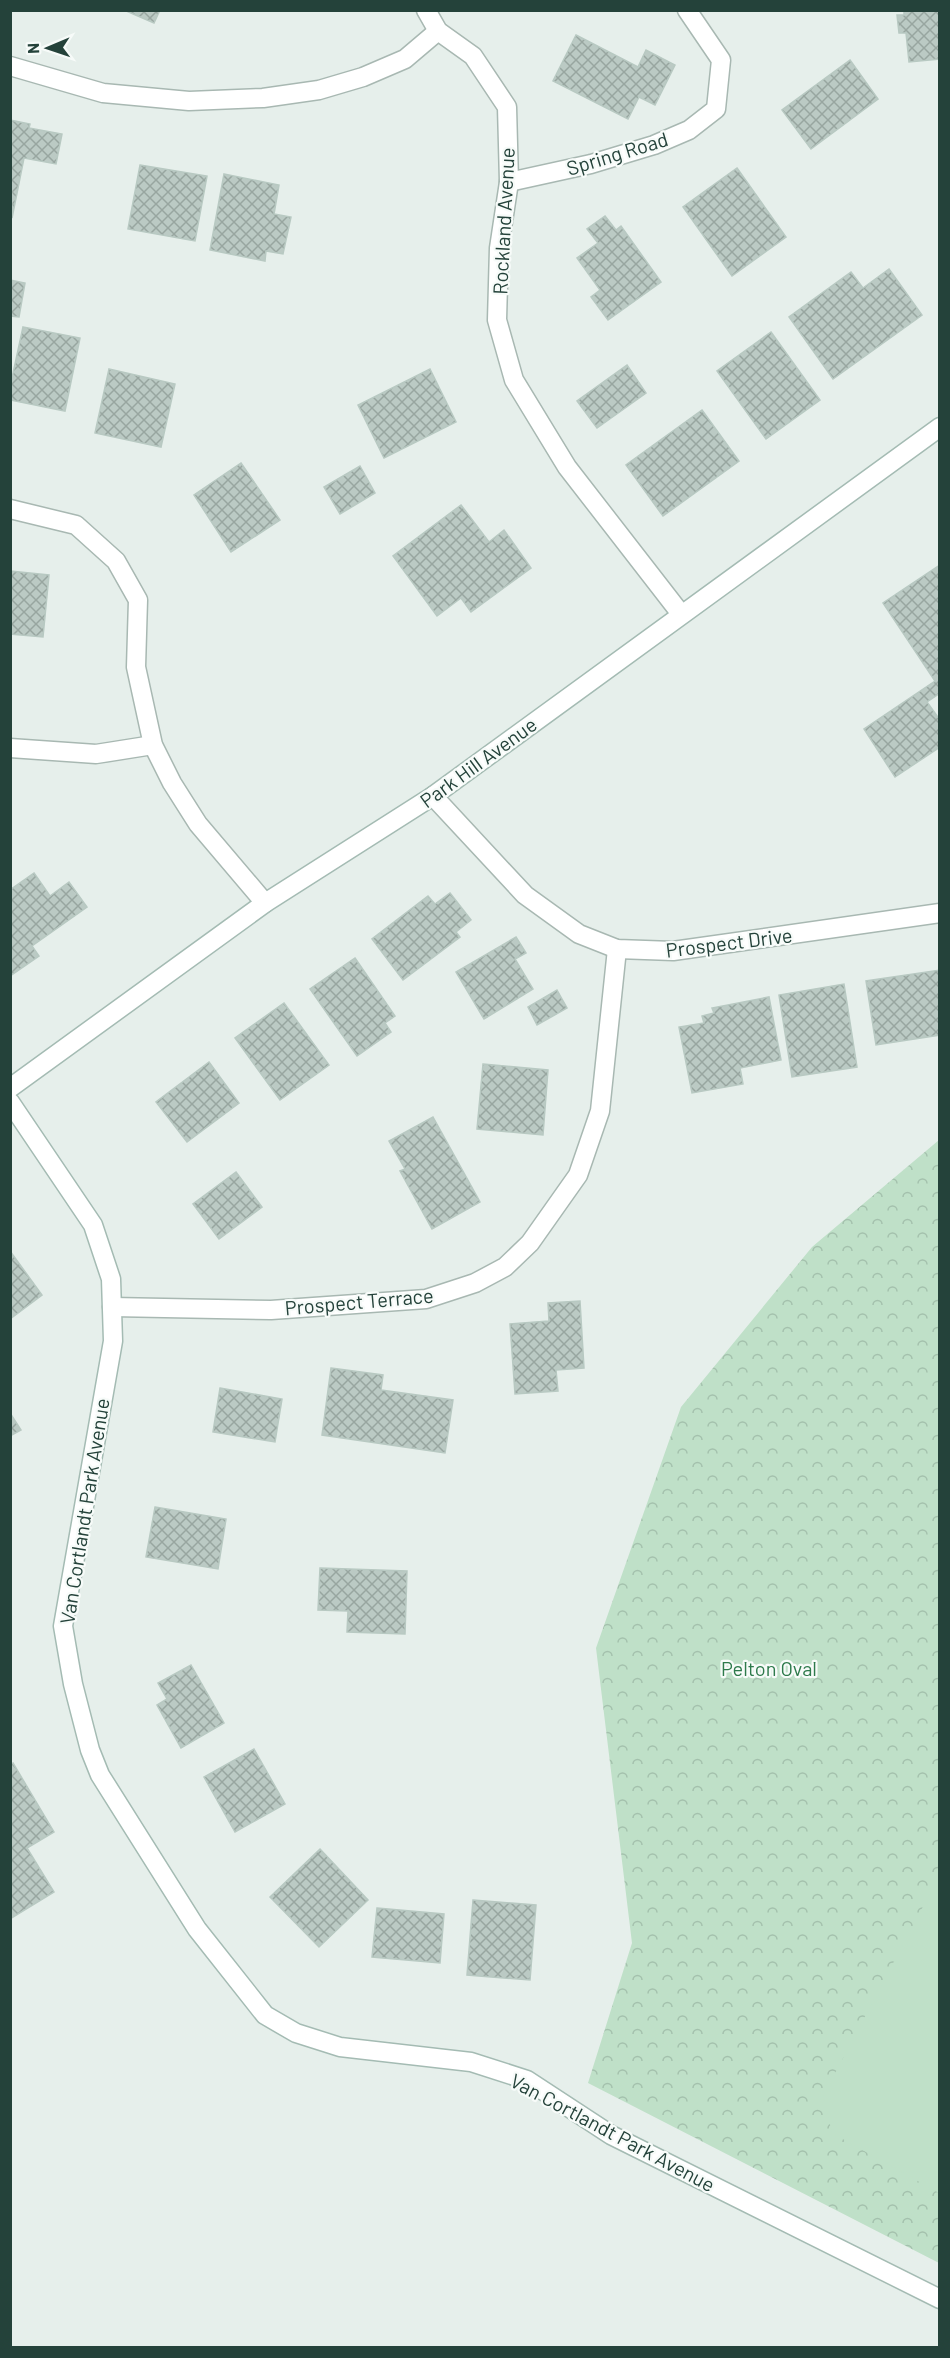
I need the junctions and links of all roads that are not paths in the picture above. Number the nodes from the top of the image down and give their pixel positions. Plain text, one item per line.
1 (426, 10) edge
2 (687, 10) edge
3 (438, 31) junction
4 (10, 66) edge
5 (509, 182) junction
6 (939, 427) edge
7 (10, 508) edge
8 (681, 614) junction
9 (153, 745) junction
10 (10, 748) edge
11 (433, 795) junction
12 (265, 903) junction
13 (939, 913) edge
14 (617, 949) junction
15 (10, 1088) edge
16 (10, 1102) edge
17 (112, 1307) junction
18 (939, 2299) edge

1 - 3 street
2 - 5 street, Spring Road
3 - 4 street
3 - 5 street, Rockland Avenue
5 - 8 street, Rockland Avenue
6 - 8 street, Park Hill Avenue
7 - 9 street
8 - 11 street, Park Hill Avenue
9 - 10 street
9 - 12 street
11 - 12 street, Park Hill Avenue
11 - 14 street, Prospect Drive
12 - 15 street, Park Hill Avenue
13 - 14 street, Prospect Drive
14 - 17 street, Prospect Terrace
16 - 17 street, Van Cortlandt Park Avenue
17 - 18 street, Van Cortlandt Park Avenue

